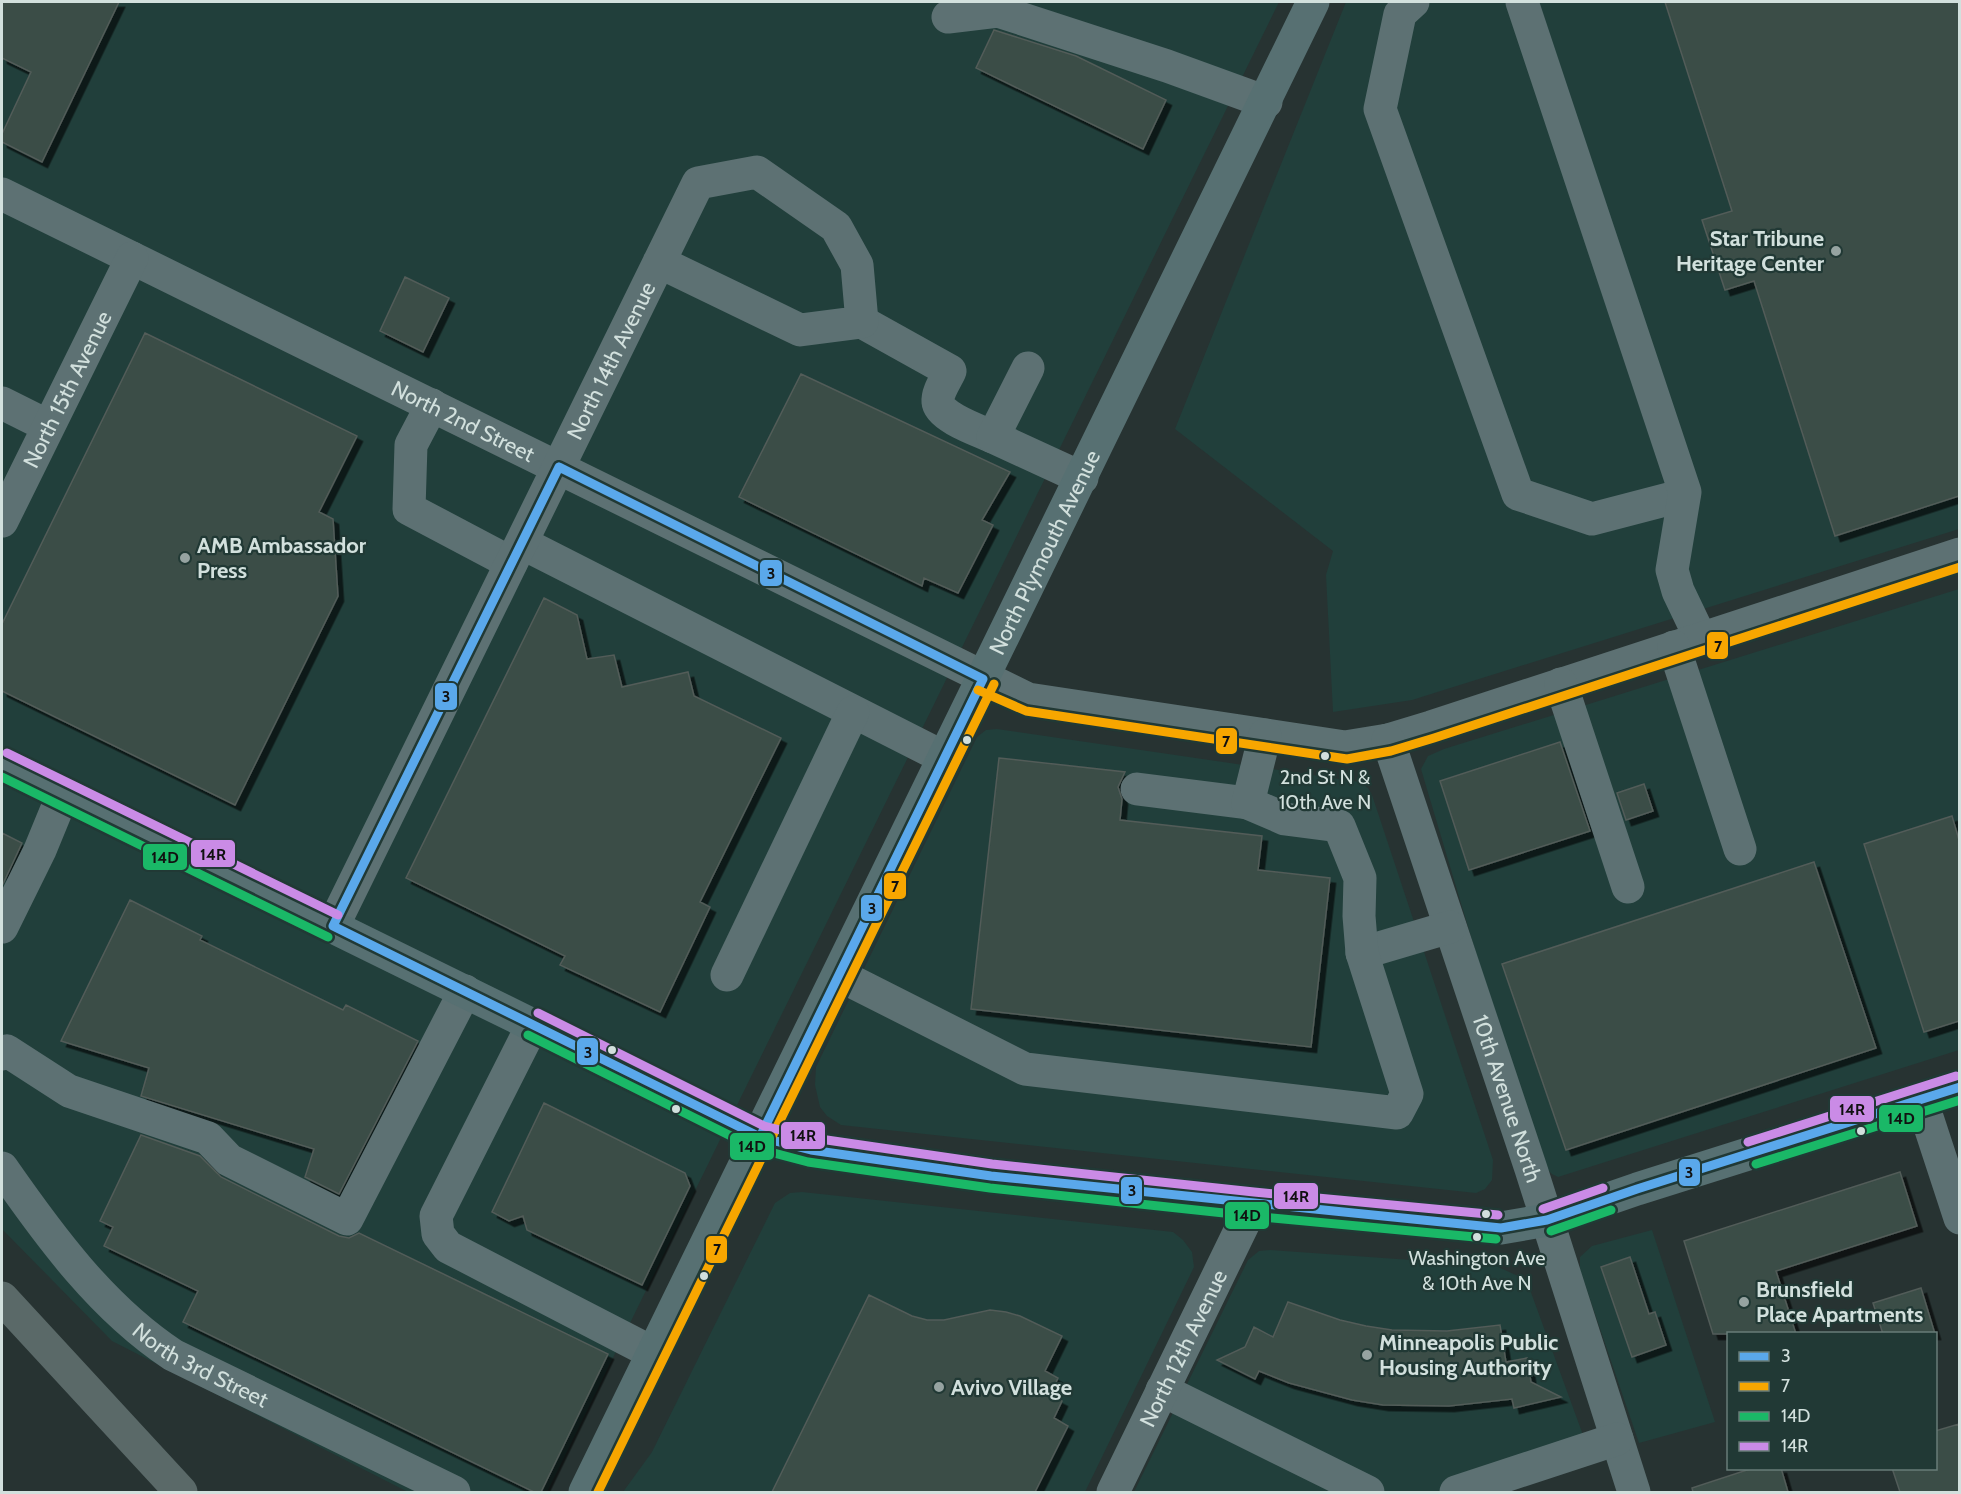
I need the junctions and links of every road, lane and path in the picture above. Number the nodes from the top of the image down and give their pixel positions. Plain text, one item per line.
1 (1313, 2) edge
2 (1413, 2) edge
3 (1522, 2) edge
4 (948, 17) dead end
5 (1266, 102) junction
6 (2, 194) edge
7 (132, 258) junction
8 (659, 262) junction
9 (861, 322) junction
10 (1028, 368) dead end
11 (2, 403) edge
12 (432, 405) junction
13 (48, 426) junction
14 (993, 437) junction
15 (559, 467) junction
16 (1082, 478) junction
17 (1684, 495) junction
18 (2, 521) edge
19 (517, 553) junction
20 (1959, 554) edge
21 (1688, 643) junction
22 (983, 679) junction
23 (1561, 684) junction
24 (853, 712) junction
25 (1265, 735) junction
26 (1388, 740) junction
27 (945, 758) junction
28 (2, 764) edge
29 (1137, 789) dead end
30 (63, 794) junction
31 (1248, 803) junction
32 (1740, 849) dead end
33 (1628, 887) dead end
34 (333, 926) junction
35 (2, 927) edge
36 (1450, 927) junction
37 (1362, 953) junction
38 (727, 975) dead end
39 (839, 975) junction
40 (465, 991) junction
41 (533, 1024) junction
42 (2, 1054) edge
43 (1959, 1087) edge
44 (1921, 1099) junction
45 (760, 1137) junction
46 (2, 1168) edge
47 (1253, 1204) junction
48 (1959, 1218) edge
49 (1547, 1220) junction
50 (2, 1298) edge
51 (2, 1314) edge
52 (653, 1353) junction
53 (1162, 1390) junction
54 (1617, 1439) junction
55 (154, 1492) edge
56 (181, 1492) edge
57 (454, 1492) edge
58 (585, 1492) edge
59 (1113, 1492) edge
60 (1368, 1492) edge
61 (1456, 1492) edge
62 (1634, 1492) edge

1 - 5 main road, North Plymouth Avenue
2 - 17 street
3 - 17 street
4 - 5 street
5 - 16 main road, North Plymouth Avenue
6 - 7 street, North 2nd Street
7 - 12 street, North 2nd Street
7 - 13 street, North 15th Avenue
8 - 9 street
8 - 9 street, North 14th Avenue
8 - 15 street, North 14th Avenue
9 - 14 street
10 - 14 street
11 - 13 street
12 - 15 street, North 2nd Street
12 - 19 street
13 - 18 street, North 15th Avenue
14 - 16 street
15 - 19 street, North 14th Avenue
15 - 22 street, North 2nd Street
16 - 22 main road, North Plymouth Avenue
17 - 21 street
19 - 24 street
19 - 34 street, North 14th Avenue
20 - 21 street, North 2nd Street
21 - 23 street, North 2nd Street
21 - 32 street
22 - 25 street, North 2nd Street
22 - 27 main road, North Plymouth Avenue
23 - 26 street, North 2nd Street
23 - 33 street
24 - 27 street
24 - 38 street
25 - 26 street, North 2nd Street
25 - 31 street
26 - 36 street, 10th Avenue North
27 - 39 main road, North Plymouth Avenue
28 - 30 main road
29 - 31 street
30 - 34 main road
30 - 35 street
31 - 37 street
34 - 40 main road
36 - 37 street
36 - 49 street, 10th Avenue North
37 - 39 street
39 - 45 main road, North Plymouth Avenue
40 - 41 main road
40 - 42 street
41 - 45 main road
41 - 52 street
43 - 44 main road
44 - 48 street
44 - 49 main road
45 - 47 main road
45 - 52 main road, North Plymouth Avenue
46 - 57 street, North 3rd Street
47 - 49 main road
47 - 53 street, North 12th Avenue
49 - 54 street, 10th Avenue North
50 - 56 highway
51 - 55 highway
52 - 58 main road, North Plymouth Avenue
53 - 59 street, North 12th Avenue
53 - 60 street
54 - 61 street
54 - 62 street, 10th Avenue North

